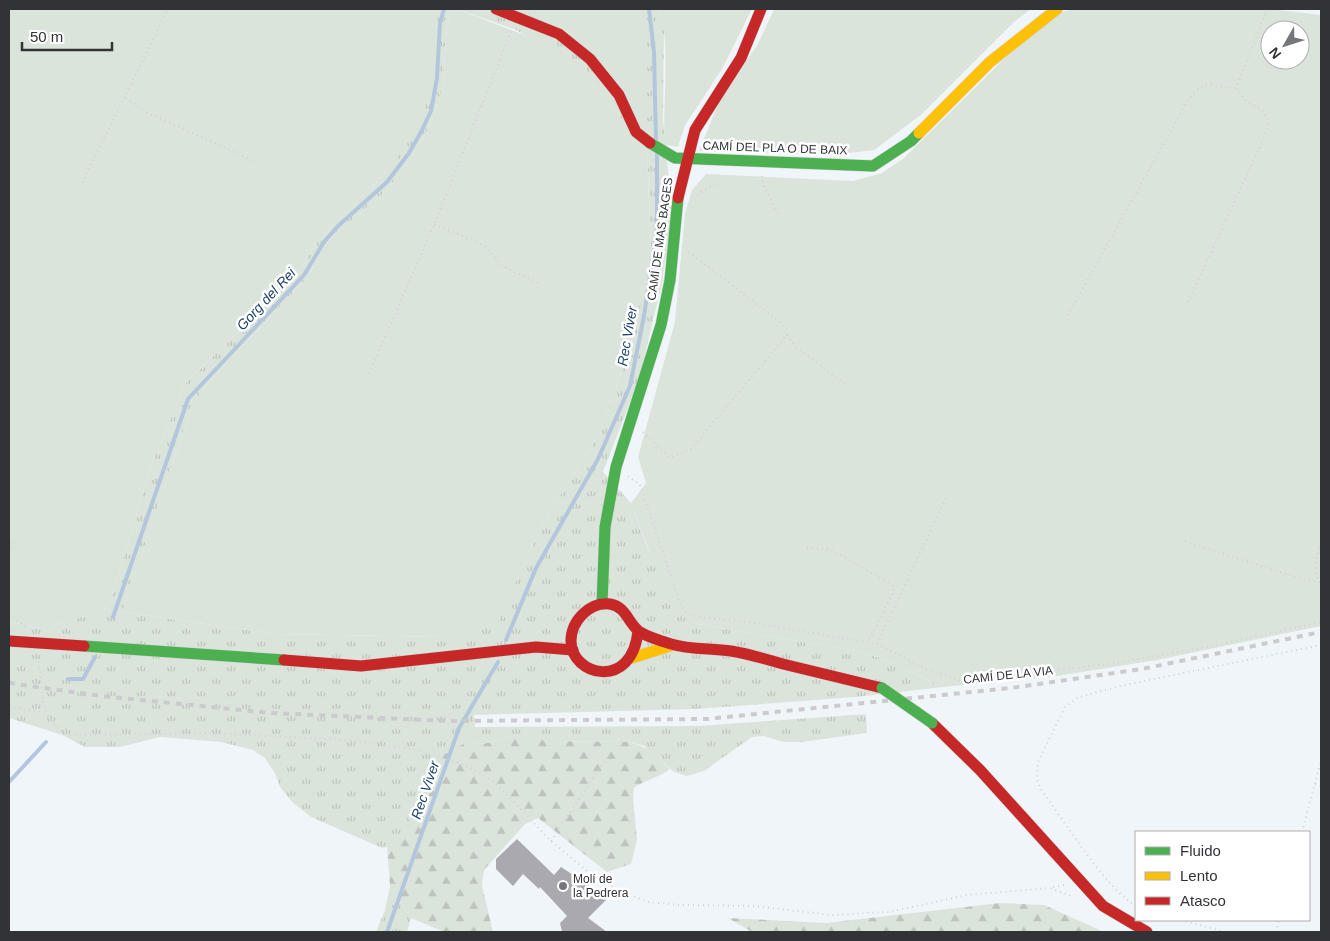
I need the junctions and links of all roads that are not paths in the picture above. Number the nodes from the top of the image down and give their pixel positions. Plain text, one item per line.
1 (496, 9) edge
2 (761, 9) edge
3 (1057, 9) edge
4 (687, 159) junction
5 (602, 604) junction
6 (572, 627) junction
7 (638, 631) junction
8 (9, 641) edge
9 (673, 645) junction
10 (536, 647) junction
11 (573, 650) junction
12 (632, 658) junction
13 (1147, 932) edge

1 - 4 street, CAMÍ DEL PLA O DE BAIX
2 - 4 street, CAMÍ DE MAS BAGES
3 - 4 street, CAMÍ DEL PLA O DE BAIX
4 - 5 street, CAMÍ DE MAS BAGES
5 - 6 street
5 - 7 street
6 - 10 street
6 - 11 street
7 - 9 street
7 - 12 street
8 - 10 street, bridge
9 - 12 street
9 - 13 street, bridge
10 - 11 street
11 - 12 street

